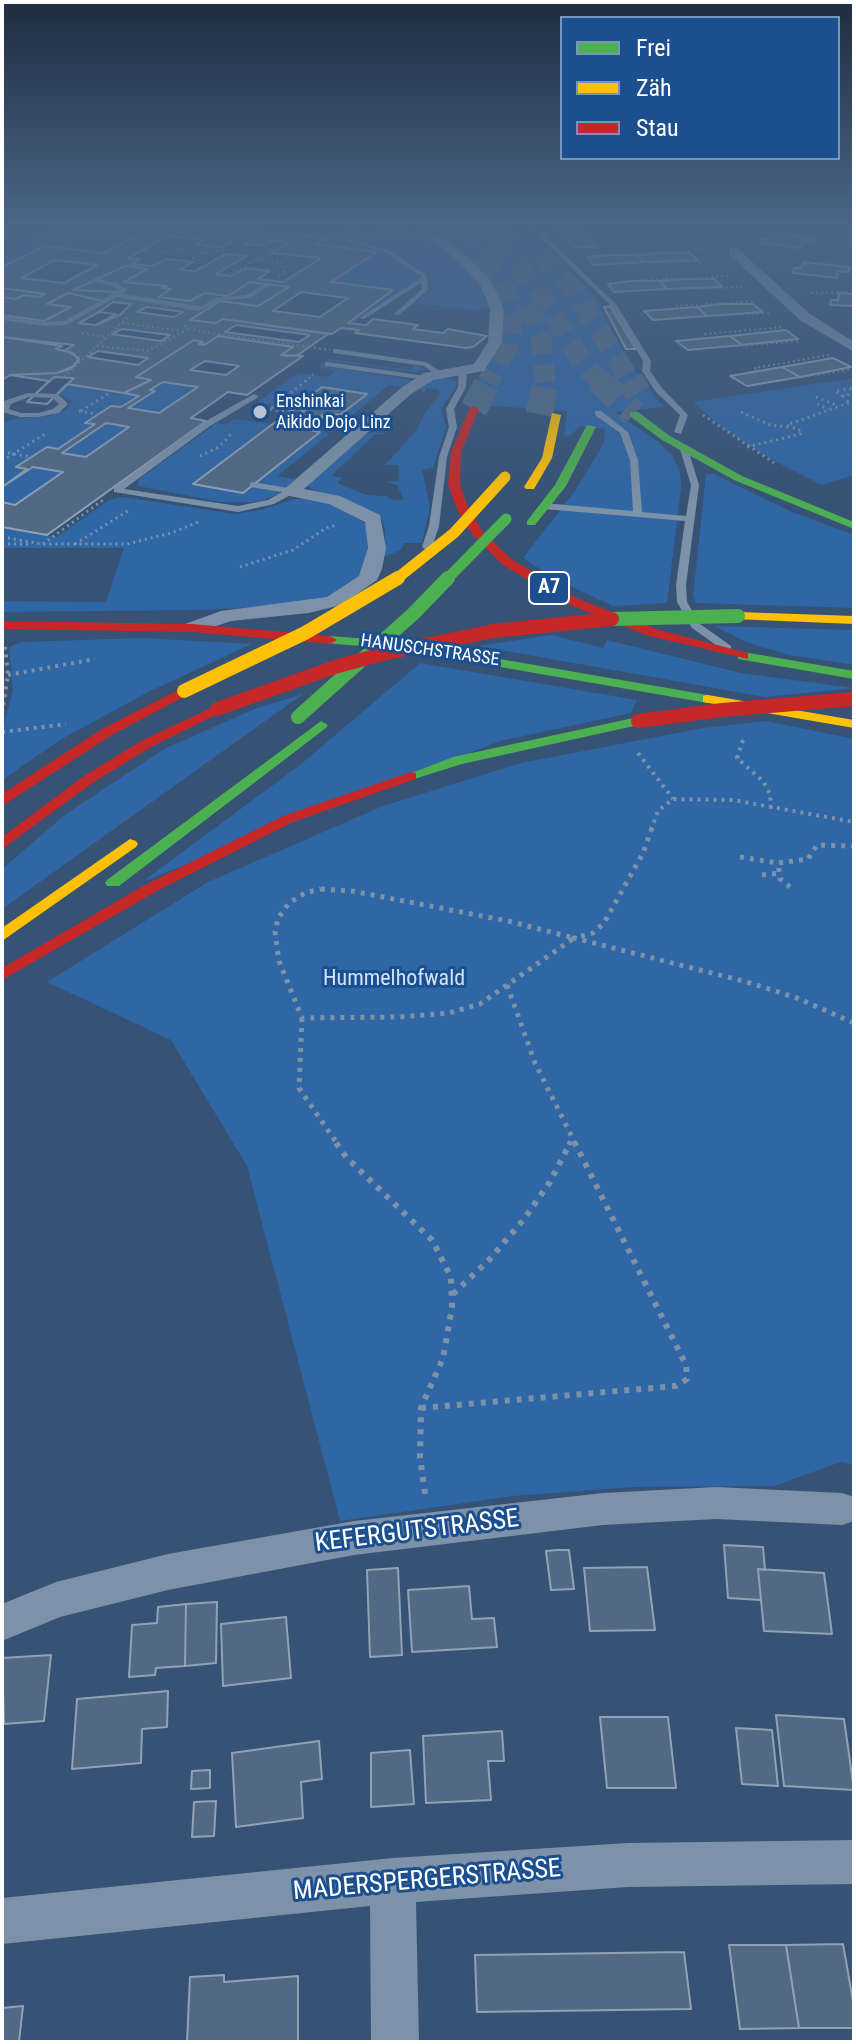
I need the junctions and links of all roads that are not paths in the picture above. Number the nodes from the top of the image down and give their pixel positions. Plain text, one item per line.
1 (19, 320) edge
2 (71, 320) edge
3 (496, 320) edge
4 (616, 320) edge
5 (623, 320) edge
6 (810, 320) edge
7 (854, 348) edge
8 (333, 350) road end
9 (328, 364) dead end
10 (463, 372) junction
11 (648, 374) junction
12 (433, 376) junction
13 (254, 396) dead end
14 (474, 409) tunnel mouth
15 (5, 412) edge
16 (656, 413) tunnel mouth
17 (634, 414) tunnel mouth
18 (543, 418) tunnel mouth
19 (595, 420) joint
20 (681, 440) junction
21 (519, 457) dead end
22 (253, 485) dead end
23 (291, 491) junction
24 (544, 506) junction
25 (638, 514) junction
26 (692, 519) junction
27 (854, 526) edge
28 (386, 564) junction
29 (484, 576) dead end
30 (854, 620) edge
31 (192, 628) junction
32 (430, 628) dead end
33 (5, 630) edge
34 (740, 656) junction
35 (854, 675) edge
36 (377, 677) dead end
37 (854, 699) edge
38 (327, 721) dead end
39 (292, 722) dead end
40 (854, 724) edge
41 (2, 801) edge
42 (141, 835) dead end
43 (2, 844) edge
44 (102, 891) dead end
45 (77, 909) dead end
46 (2, 936) edge
47 (2, 965) edge
48 (2, 975) edge
49 (842, 1509) dead end
50 (2, 1623) edge
51 (854, 1862) edge
52 (393, 1881) junction
53 (2, 1921) edge
54 (395, 2042) edge

1 - 2 lane
3 - 10 street
4 - 11 lane
5 - 11 lane
6 - 7 street
8 - 12 lane
9 - 12 lane
10 - 12 street
10 - 28 lane
11 - 20 lane
12 - 23 street
13 - 23 lane
14 - 34 main road, A7
15 - 15 lane
16 - 20 main road
17 - 20 main road
18 - 39 main road, bridge
19 - 24 main road
19 - 25 lane
20 - 26 lane
20 - 27 main road
21 - 41 main road, bridge
22 - 23 lane
23 - 28 street
24 - 25 lane
24 - 29 main road
25 - 26 lane
26 - 34 lane
28 - 31 street
30 - 43 main road, bridge
31 - 33 main road, HANUSCHSTRASSE
31 - 40 main road, HANUSCHSTRASSE
32 - 36 main road, bridge
34 - 35 main road, A7
37 - 48 main road, bridge
38 - 44 main road
42 - 46 main road
45 - 47 main road
49 - 50 street, KEFERGUTSTRASSE
51 - 52 street, MADERSPERGERSTRASSE
52 - 53 street, MADERSPERGERSTRASSE
52 - 54 street

